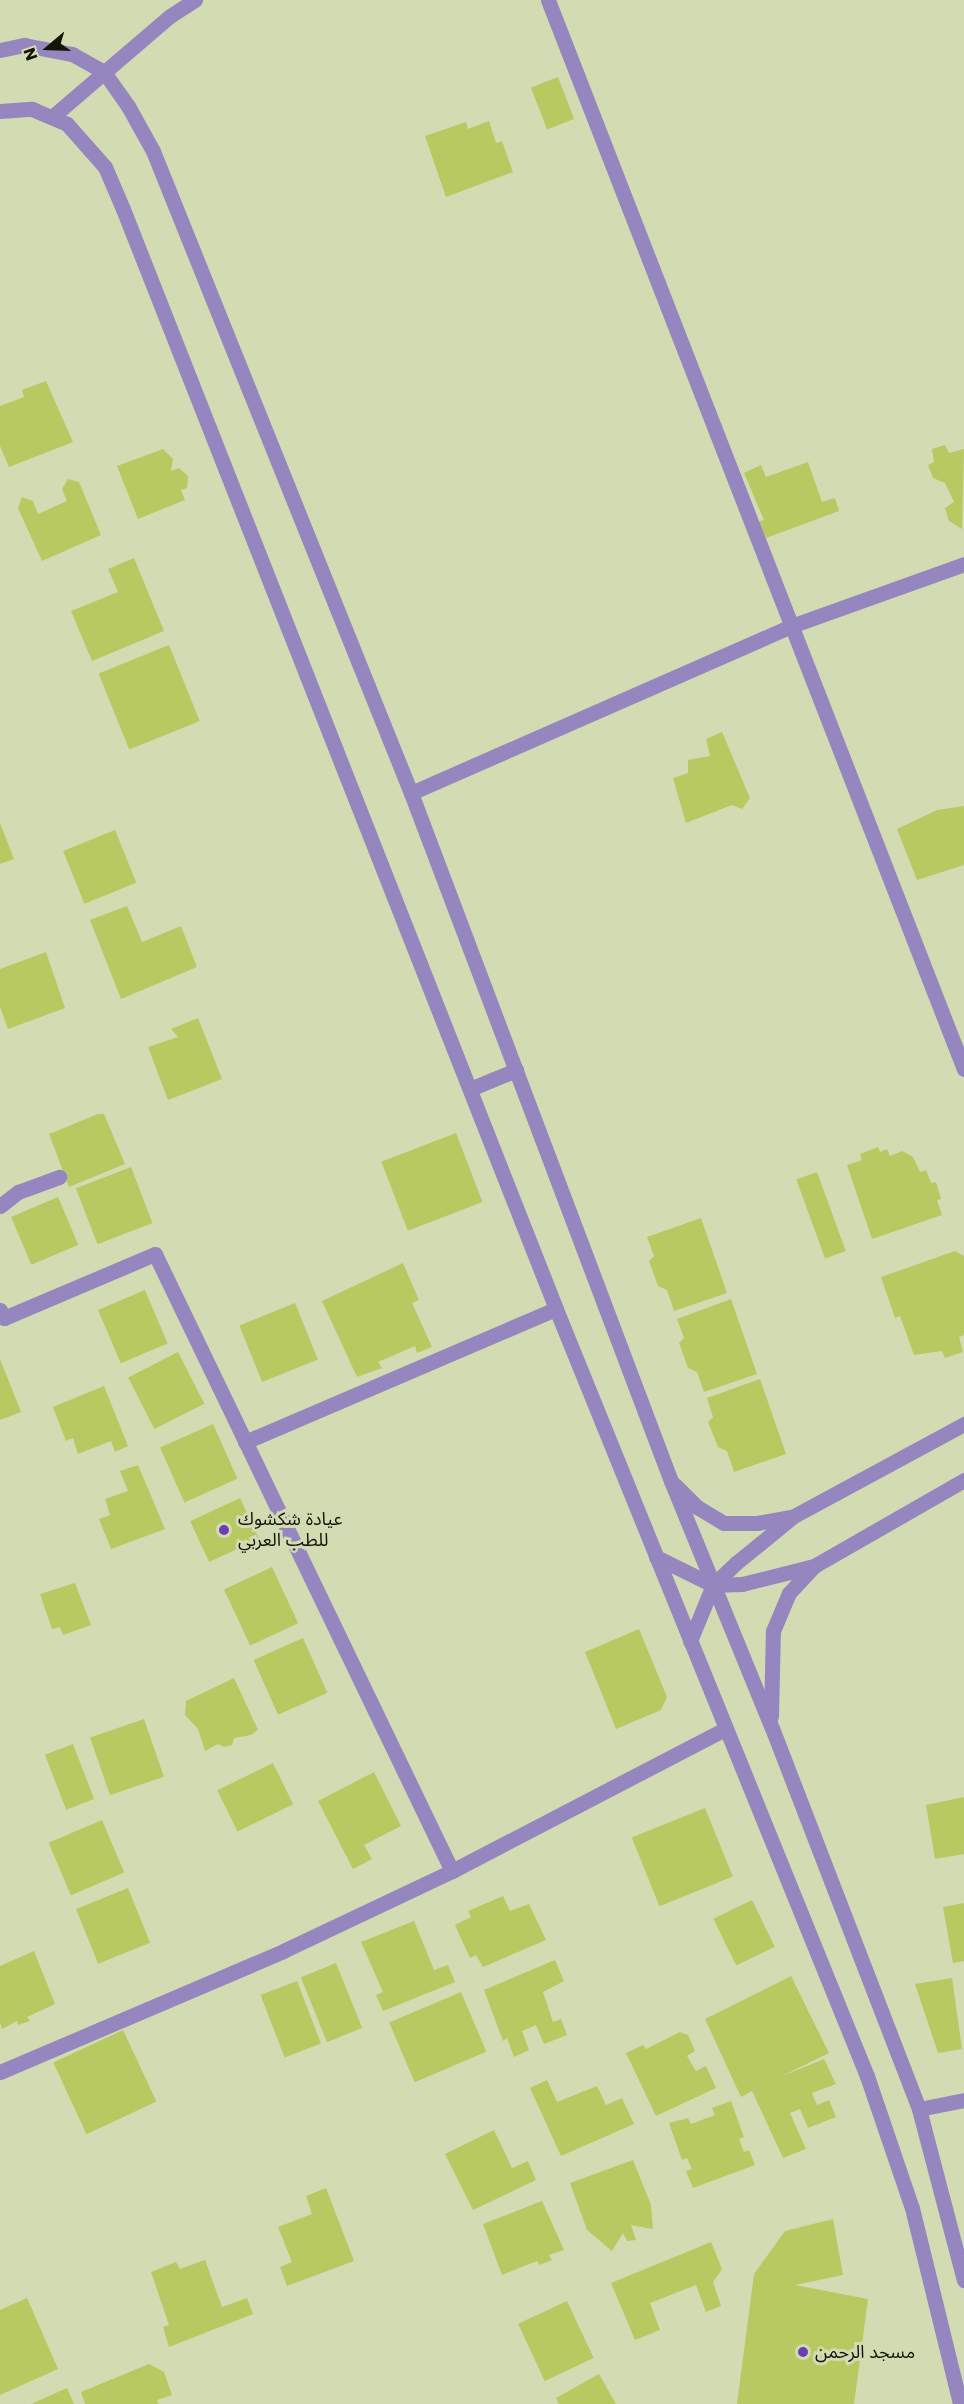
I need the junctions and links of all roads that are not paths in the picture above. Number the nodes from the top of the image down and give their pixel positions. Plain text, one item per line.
1 (195, 0) edge
2 (548, 0) edge
3 (0, 50) edge
4 (104, 72) junction
5 (0, 111) edge
6 (52, 117) junction
7 (964, 564) edge
8 (791, 626) junction
9 (411, 793) junction
10 (964, 1069) edge
11 (516, 1070) junction
12 (470, 1089) junction
13 (59, 1177) dead end
14 (0, 1206) edge
15 (556, 1309) junction
16 (0, 1310) edge
17 (964, 1424) edge
18 (246, 1442) junction
19 (964, 1480) edge
20 (671, 1481) junction
21 (792, 1517) junction
22 (656, 1557) junction
23 (814, 1566) junction
24 (714, 1585) junction
25 (690, 1641) junction
26 (772, 1728) junction
27 (725, 1729) junction
28 (452, 1871) junction
29 (0, 2072) edge
30 (964, 2100) edge
31 (919, 2109) junction
32 (964, 2280) edge
33 (960, 2404) edge

1 - 4 street
2 - 8 street
3 - 4 street
4 - 6 street
4 - 9 street
5 - 6 street
6 - 12 street
7 - 8 street
8 - 9 street
8 - 10 street
9 - 11 street
11 - 12 street
11 - 20 street
12 - 15 street
13 - 14 street
15 - 18 street
15 - 22 street
16 - 18 street
17 - 21 street
18 - 28 street
19 - 23 street
20 - 21 street
20 - 24 street
21 - 24 street
22 - 24 street
22 - 25 street
23 - 24 street
23 - 26 street
24 - 25 street
24 - 26 street
25 - 27 street
26 - 31 street
27 - 28 street
27 - 33 street
28 - 29 street
30 - 31 street
31 - 32 street

